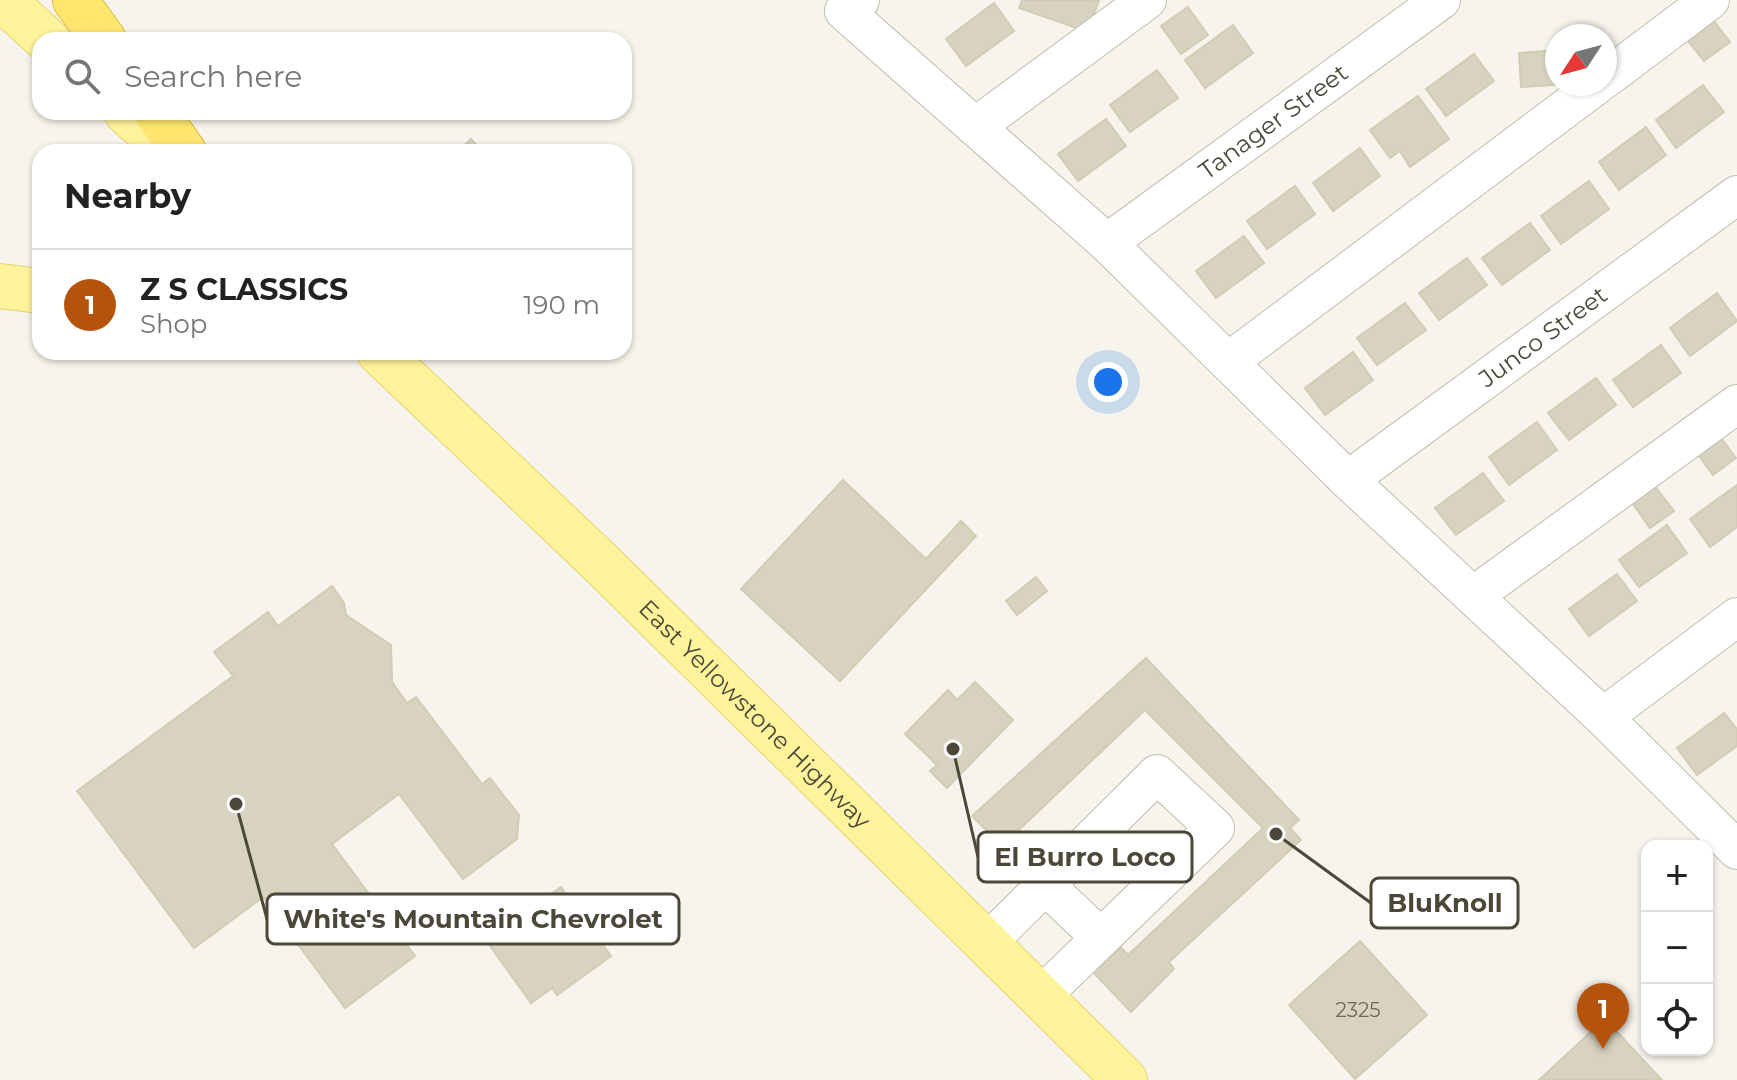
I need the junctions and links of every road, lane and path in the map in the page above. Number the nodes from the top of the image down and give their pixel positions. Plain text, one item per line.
1 (3, 0) edge
2 (75, 0) edge
3 (1147, 0) edge
4 (1441, 0) edge
5 (1710, 0) edge
6 (852, 5) edge
7 (38, 32) edge
8 (98, 32) edge
9 (1617, 70) edge
10 (1582, 96) edge
11 (135, 120) edge
12 (162, 120) edge
13 (975, 127) junction
14 (161, 144) edge
15 (178, 144) edge
16 (1737, 195) edge
17 (1107, 243) junction
18 (387, 360) edge
19 (1228, 362) junction
20 (1737, 404) edge
21 (1348, 480) junction
22 (1473, 596) junction
23 (1737, 617) edge
24 (1603, 717) junction
25 (1732, 836) edge
26 (1045, 885) junction
27 (1100, 937) junction
28 (987, 943) junction
29 (1040, 997) junction
30 (1125, 1080) edge

1 - 7 main road
2 - 8 highway
3 - 13 street
4 - 17 street, Tanager Street
5 - 9 street
6 - 13 street
10 - 19 street
11 - 14 main road
12 - 15 highway
13 - 17 street
16 - 21 street, Junco Street
17 - 19 street
18 - 28 main road, East Yellowstone Highway
19 - 21 street
20 - 22 street
21 - 22 street
22 - 24 street
23 - 24 street
24 - 25 street
26 - 27 street
26 - 27 street
26 - 28 street
27 - 29 street
28 - 29 main road, East Yellowstone Highway
29 - 30 main road, East Yellowstone Highway

